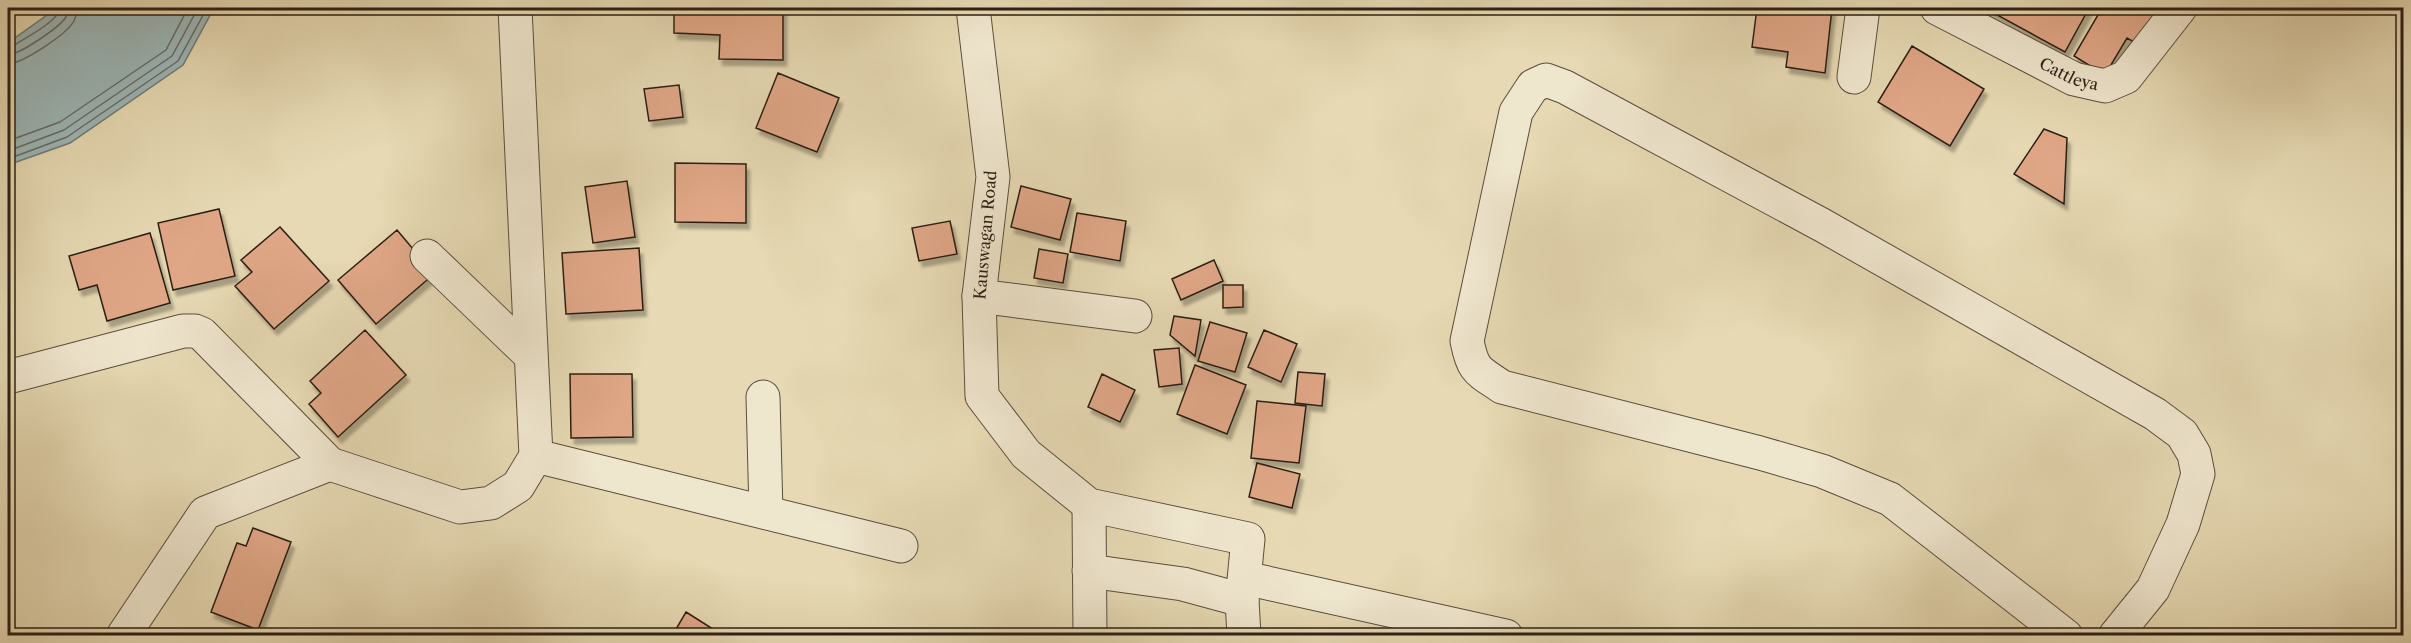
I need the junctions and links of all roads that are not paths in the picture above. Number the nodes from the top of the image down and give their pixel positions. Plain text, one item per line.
1 (515, 8) edge
2 (973, 8) edge
3 (1863, 8) edge
4 (1937, 8) edge
5 (2180, 8) edge
6 (1854, 77) dead end
7 (427, 256) dead end
8 (979, 296) junction
9 (1135, 316) dead end
10 (529, 354) junction
11 (8, 377) edge
12 (763, 397) dead end
13 (536, 456) junction
14 (330, 464) junction
15 (1089, 505) junction
16 (766, 512) junction
17 (901, 546) dead end
18 (1089, 571) junction
19 (1243, 589) junction
20 (123, 636) edge
21 (1090, 636) edge
22 (1244, 636) edge
23 (1506, 636) edge
24 (2066, 636) edge
25 (2115, 636) edge

1 - 10 street
2 - 8 street, Kauswagan Road
3 - 6 street
4 - 5 street, Cattleya
7 - 10 street
8 - 9 street
8 - 15 street, Kauswagan Road
10 - 13 street
11 - 14 street
12 - 16 street
13 - 14 street
13 - 16 street
14 - 20 street
15 - 18 street
15 - 19 street
16 - 17 street
18 - 19 street
18 - 21 street
19 - 22 street
19 - 23 street
24 - 25 street

